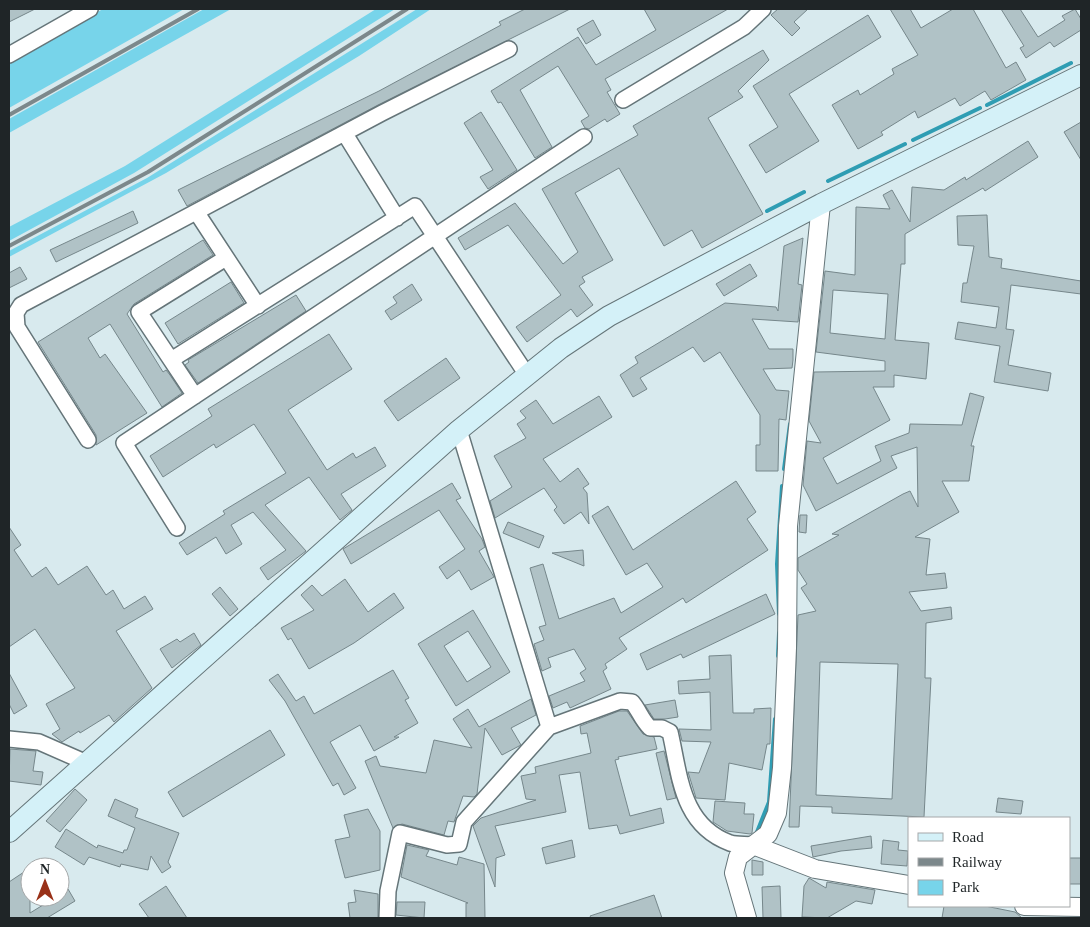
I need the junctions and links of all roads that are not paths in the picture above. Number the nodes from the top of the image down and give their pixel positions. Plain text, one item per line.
1 (90, 9) edge
2 (763, 9) edge
3 (509, 49) dead end
4 (9, 55) edge
5 (1081, 75) edge
6 (623, 100) dead end
7 (345, 134) junction
8 (584, 137) dead end
9 (821, 204) junction
10 (196, 213) junction
11 (397, 218) junction
12 (436, 238) junction
13 (226, 258) junction
14 (258, 306) junction
15 (12, 315) edge
16 (171, 360) junction
17 (527, 375) junction
18 (196, 396) junction
19 (459, 430) junction
20 (88, 440) dead end
21 (177, 528) dead end
22 (549, 727) junction
23 (9, 739) edge
24 (87, 763) junction
25 (9, 832) edge
26 (753, 845) junction
27 (908, 885) edge
28 (1081, 907) edge
29 (1031, 911) edge
30 (387, 918) edge
31 (747, 918) edge

1 - 4 street
2 - 6 street
3 - 7 street
5 - 9 main road
7 - 10 street
7 - 11 street
8 - 12 street
9 - 17 main road
9 - 26 street
10 - 13 street
10 - 15 street
11 - 12 street
11 - 14 street
12 - 17 street
12 - 18 street
13 - 14 street
13 - 16 street
14 - 16 street
15 - 20 street
16 - 18 street
17 - 19 main road
18 - 21 street
19 - 22 street
19 - 24 main road
22 - 26 street
22 - 30 street
23 - 24 street
24 - 25 main road
26 - 27 street
26 - 31 street
28 - 29 street

